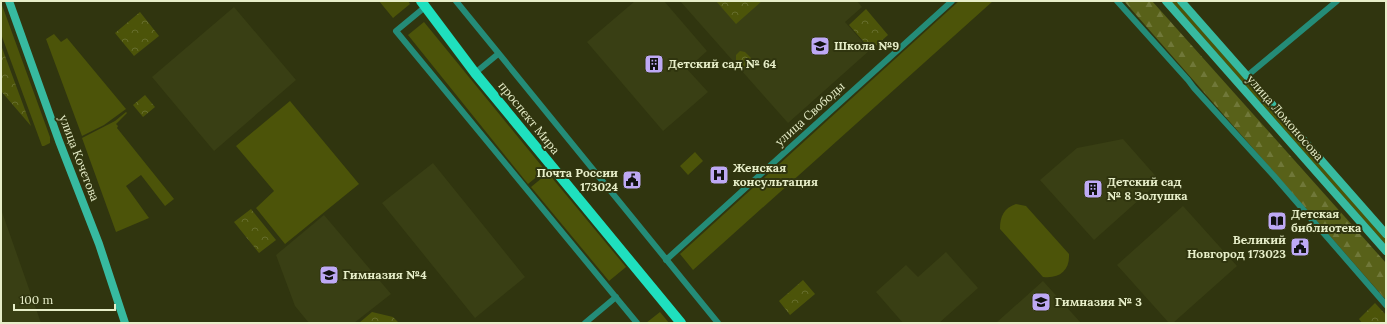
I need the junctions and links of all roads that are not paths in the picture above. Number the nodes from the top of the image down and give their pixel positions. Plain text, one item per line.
1 (9, 1) edge
2 (456, 1) edge
3 (952, 1) edge
4 (1117, 1) edge
5 (1166, 1) edge
6 (1181, 1) edge
7 (1337, 1) edge
8 (423, 4) edge
9 (498, 54) junction
10 (475, 73) junction
11 (1247, 76) junction
12 (1386, 234) edge
13 (1386, 250) edge
14 (666, 260) junction
15 (616, 298) junction
16 (1386, 305) edge
17 (125, 323) edge
18 (585, 323) edge
19 (637, 323) edge
20 (681, 323) edge
21 (718, 323) edge

1 - 17 main road, улица Кочетова
2 - 9 street
3 - 14 street, улица Свободы
4 - 16 street
5 - 13 main road, улица Ломоносова
6 - 11 main road, улица Ломоносова
7 - 11 street
8 - 10 main road, проспект Мира
8 - 15 street
9 - 10 street
9 - 14 street
10 - 20 main road, проспект Мира
11 - 12 main road, улица Ломоносова
14 - 21 street
15 - 18 street
15 - 19 street

